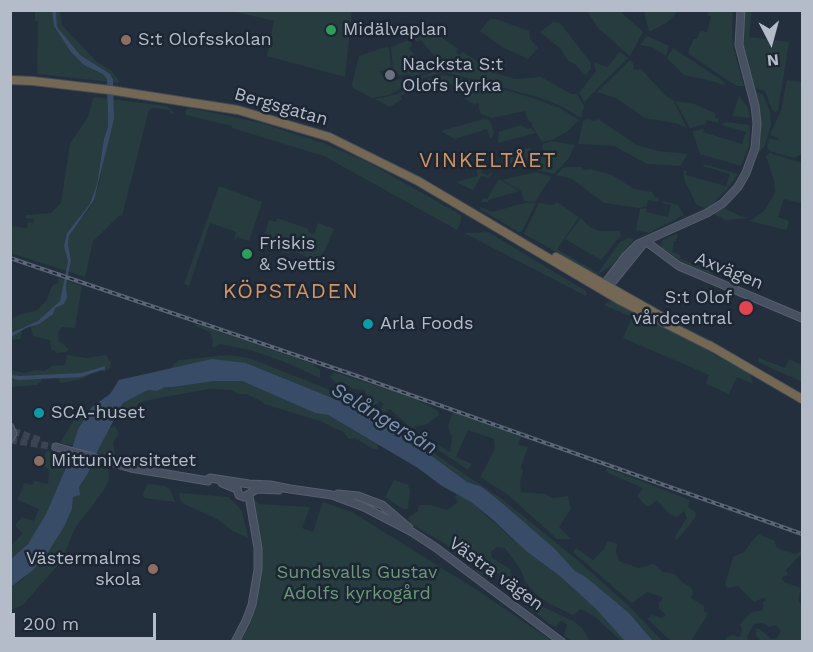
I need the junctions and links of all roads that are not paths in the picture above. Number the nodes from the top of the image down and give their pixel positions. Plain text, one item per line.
1 (741, 10) edge
2 (10, 78) edge
3 (647, 242) junction
4 (618, 275) junction
5 (605, 287) junction
6 (633, 299) junction
7 (802, 318) edge
8 (712, 347) junction
9 (802, 399) edge
10 (11, 425) edge
11 (10, 439) edge
12 (56, 447) tunnel mouth
13 (290, 489) junction
14 (244, 491) junction
15 (235, 642) edge
16 (562, 642) edge

1 - 3 street
2 - 5 highway, Bergsgatan
3 - 4 street
3 - 5 street
3 - 7 street, Axvägen
4 - 5 street
4 - 6 street
5 - 6 highway, Bergsgatan
5 - 8 highway, Bergsgatan
6 - 8 highway, Bergsgatan
8 - 9 highway, Bergsgatan
10 - 11 street
12 - 14 street, Västra vägen
13 - 14 street, Västra vägen
13 - 14 street, Västra vägen
13 - 16 street, Västra vägen
14 - 15 street

